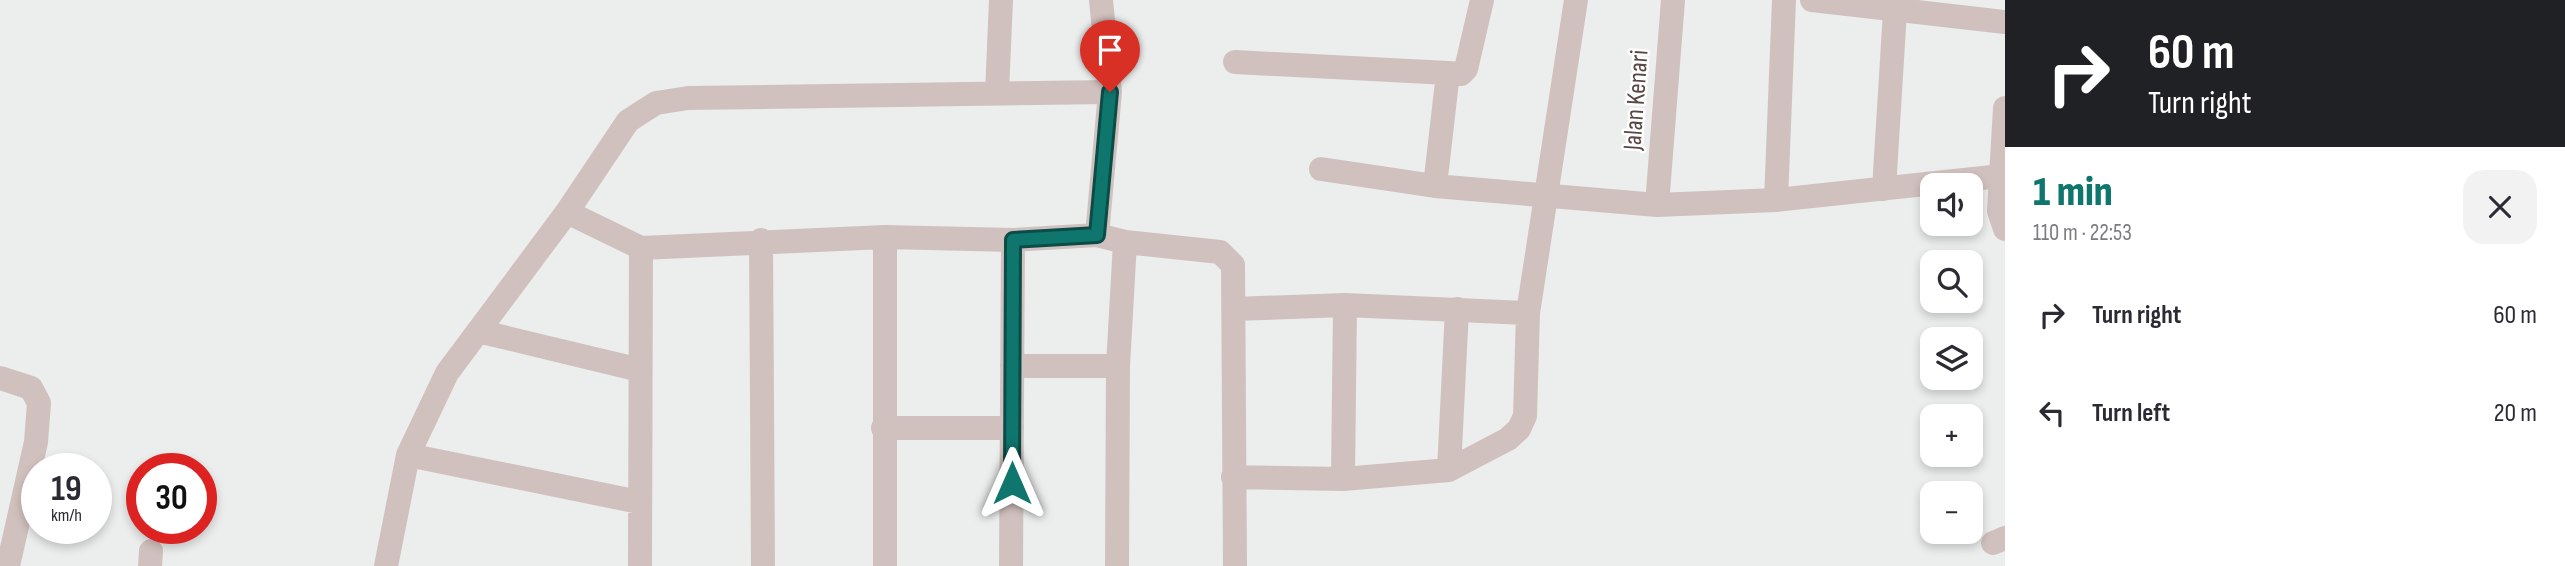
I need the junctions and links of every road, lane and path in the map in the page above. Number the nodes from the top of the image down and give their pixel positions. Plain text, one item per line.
1 (1001, 0) edge
2 (1101, 0) edge
3 (1482, 0) edge
4 (1576, 0) edge
5 (1673, 0) edge
6 (1784, 0) edge
7 (1812, 0) edge
8 (1895, 11) junction
9 (2005, 22) edge
10 (1235, 62) dead end
11 (1448, 73) junction
12 (1110, 92) junction
13 (997, 93) junction
14 (2005, 117) edge
15 (1321, 169) dead end
16 (2001, 176) junction
17 (1435, 186) junction
18 (1884, 189) junction
19 (1547, 197) junction
20 (1776, 200) junction
21 (1657, 205) junction
22 (567, 212) junction
23 (2005, 229) edge
24 (1097, 235) junction
25 (885, 237) junction
26 (761, 240) junction
27 (1013, 240) junction
28 (1125, 242) junction
29 (640, 248) junction
30 (1345, 305) junction
31 (1234, 309) junction
32 (1457, 309) junction
33 (1528, 313) junction
34 (478, 331) junction
35 (1012, 366) junction
36 (1118, 366) junction
37 (640, 370) junction
38 (0, 378) edge
39 (883, 428) junction
40 (1012, 428) junction
41 (408, 455) junction
42 (1449, 470) junction
43 (1233, 477) junction
44 (1343, 479) junction
45 (639, 502) junction
46 (8, 566) edge
47 (386, 566) edge
48 (640, 566) edge
49 (763, 566) edge
50 (885, 566) edge
51 (1011, 566) edge
52 (1117, 566) edge
53 (1235, 566) edge

1 - 13 street
2 - 12 street
3 - 11 street
4 - 19 street
5 - 21 street, Jalan Kenari
6 - 20 street
7 - 8 street
8 - 9 street
8 - 18 street
10 - 11 street
11 - 17 street
12 - 13 street
12 - 24 street
13 - 22 street
14 - 16 street
15 - 17 street
16 - 18 street
16 - 23 street
17 - 19 street
18 - 20 street
19 - 21 street
19 - 33 street
20 - 21 street
22 - 29 street
22 - 34 street
24 - 27 street
24 - 28 street
25 - 26 street
25 - 27 street
25 - 39 street
26 - 29 street
26 - 49 street
27 - 35 street
28 - 31 street
28 - 36 street
29 - 37 street
30 - 31 street
30 - 32 street
30 - 44 street
31 - 43 street
32 - 33 street
32 - 42 street
33 - 42 street
34 - 37 street
34 - 41 street
35 - 36 street
35 - 40 street
36 - 52 street
37 - 45 street
38 - 46 street
39 - 40 street
39 - 50 street
40 - 51 street
41 - 45 street
41 - 47 street
42 - 44 street
43 - 44 street
43 - 53 street
45 - 48 street

